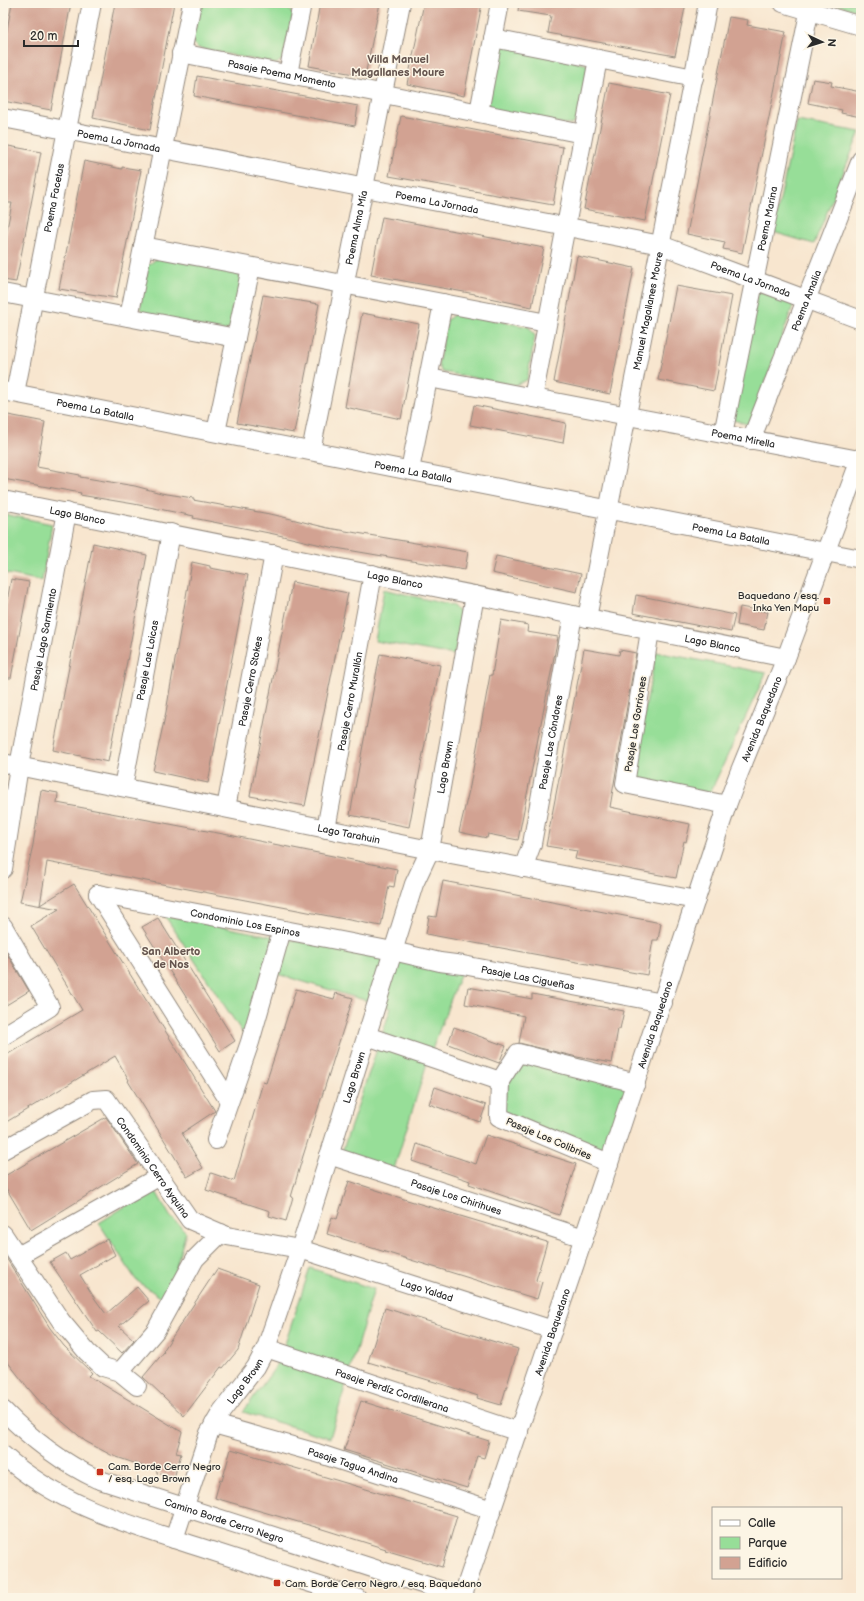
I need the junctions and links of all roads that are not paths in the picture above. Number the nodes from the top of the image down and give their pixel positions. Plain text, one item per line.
1 (92, 3) edge
2 (192, 3) edge
3 (302, 3) edge
4 (401, 3) edge
5 (500, 3) edge
6 (708, 3) edge
7 (783, 3) edge
8 (810, 7) edge
9 (861, 26) edge
10 (493, 38) junction
11 (181, 53) junction
12 (598, 59) junction
13 (288, 74) junction
14 (694, 78) junction
15 (383, 92) junction
16 (479, 112) junction
17 (3, 118) edge
18 (67, 131) junction
19 (583, 134) junction
20 (162, 149) junction
21 (861, 160) edge
22 (364, 187) junction
23 (565, 226) junction
24 (661, 245) junction
25 (143, 246) junction
26 (251, 267) junction
27 (754, 280) junction
28 (344, 284) junction
29 (3, 293) edge
30 (34, 298) junction
31 (806, 299) junction
32 (443, 303) junction
33 (129, 317) junction
34 (861, 320) edge
35 (547, 323) junction
36 (236, 338) junction
37 (429, 378) junction
38 (9, 392) edge
39 (533, 398) junction
40 (627, 416) junction
41 (216, 432) junction
42 (723, 434) junction
43 (751, 440) junction
44 (311, 451) junction
45 (860, 459) edge
46 (410, 470) junction
47 (3, 500) edge
48 (609, 509) junction
49 (67, 512) junction
50 (171, 533) junction
51 (824, 552) junction
52 (274, 554) junction
53 (861, 559) edge
54 (373, 574) junction
55 (476, 595) junction
56 (580, 616) junction
57 (650, 631) junction
58 (786, 658) junction
59 (11, 764) edge
60 (123, 787) junction
61 (727, 805) junction
62 (226, 808) junction
63 (326, 829) junction
64 (430, 850) junction
65 (523, 868) junction
66 (3, 869) edge
67 (696, 900) junction
68 (3, 926) edge
69 (282, 930) junction
70 (393, 951) junction
71 (662, 1003) junction
72 (3, 1036) edge
73 (367, 1036) junction
74 (500, 1081) junction
75 (636, 1083) junction
76 (230, 1101) junction
77 (216, 1140) dead end
78 (3, 1150) edge
79 (330, 1155) junction
80 (609, 1163) junction
81 (160, 1176) junction
82 (221, 1233) junction
83 (3, 1234) edge
84 (584, 1238) junction
85 (300, 1249) junction
86 (18, 1256) junction
87 (553, 1330) junction
88 (266, 1348) junction
89 (120, 1372) junction
90 (137, 1386) dead end
91 (3, 1410) edge
92 (214, 1424) junction
93 (519, 1432) junction
94 (3, 1455) edge
95 (184, 1508) junction
96 (492, 1510) junction
97 (174, 1539) junction
98 (357, 1598) edge
99 (462, 1598) edge

1 - 18 street, Poema Facetas
2 - 11 street
3 - 13 street
4 - 15 street, Poema Alma Mía
5 - 10 street
6 - 14 street, Manuel Magallanes Moure
7 - 8 street
8 - 9 street
8 - 27 street, Poema Marina
10 - 12 street
10 - 16 street
11 - 13 street, Pasaje Poema Momento
11 - 20 street
12 - 14 street
12 - 19 street
13 - 15 street, Pasaje Poema Momento
14 - 24 street, Manuel Magallanes Moure
15 - 16 street, Pasaje Poema Momento
15 - 22 street, Poema Alma Mía
16 - 19 street, Pasaje Poema Momento
17 - 18 street, Poema La Jornada
18 - 20 street, Poema La Jornada
18 - 30 street, Poema Facetas
19 - 23 street
20 - 22 street, Poema La Jornada
20 - 25 street
21 - 31 street, Poema Amalia
22 - 23 street, Poema La Jornada
22 - 28 street, Poema Alma Mía
23 - 24 street, Poema La Jornada
23 - 35 street
24 - 27 street, Poema La Jornada
24 - 40 street, Manuel Magallanes Moure
25 - 26 street
25 - 33 street
26 - 28 street
26 - 36 street
27 - 31 street, Poema La Jornada
27 - 42 street, Poema Marina
28 - 32 street
28 - 44 street, Poema Alma Mía
29 - 30 street
30 - 33 street
30 - 38 street, Poema Facetas
31 - 34 street, Poema La Jornada
31 - 43 street, Poema Amalia
32 - 35 street
32 - 37 street
33 - 36 street
35 - 39 street
36 - 41 street
37 - 39 street, Poema Mirella
37 - 46 street
38 - 41 street, Poema La Batalla
39 - 40 street, Poema Mirella
40 - 42 street, Poema Mirella
40 - 48 street, Manuel Magallanes Moure
41 - 44 street, Poema La Batalla
42 - 43 street, Poema Mirella
43 - 45 street, Poema Mirella
44 - 46 street, Poema La Batalla
45 - 51 street, Avenida Baquedano
46 - 48 street, Poema La Batalla
47 - 49 street, Lago Blanco
48 - 51 street, Poema La Batalla
48 - 56 street, Manuel Magallanes Moure
49 - 50 street, Lago Blanco
49 - 59 street, Pasaje Lago Sarmiento
50 - 52 street, Lago Blanco
50 - 60 street, Pasaje Las Loicas
51 - 53 street, Poema La Batalla
51 - 58 street, Avenida Baquedano
52 - 54 street, Lago Blanco
52 - 62 street, Pasaje Cerro Stokes
54 - 55 street, Lago Blanco
54 - 63 street, Pasaje Cerro Murallón
55 - 56 street, Lago Blanco
55 - 64 street, Lago Brown
56 - 57 street, Lago Blanco
56 - 65 street, Pasaje Los Cóndores
57 - 58 street, Lago Blanco
57 - 61 street, Pasaje Los Gorriones
58 - 61 street, Avenida Baquedano
59 - 60 street, Lago Tarahuin
59 - 66 street, Pasaje Lago Sarmiento
60 - 62 street, Lago Tarahuin
61 - 67 street, Avenida Baquedano
62 - 63 street, Lago Tarahuin
63 - 64 street, Lago Tarahuin
64 - 65 street, Lago Tarahuin
64 - 70 street, Lago Brown
65 - 67 street, Lago Tarahuin
67 - 71 street, Avenida Baquedano
68 - 72 street
69 - 70 street, Condominio Los Espinos
69 - 76 street
69 - 76 street, Condominio Los Espinos
70 - 71 street, Pasaje Las Cigueñas
70 - 73 street, Lago Brown
71 - 75 street, Avenida Baquedano
73 - 74 street
73 - 79 street, Lago Brown
74 - 75 street
74 - 80 street, Pasaje Los Colibries
75 - 80 street, Avenida Baquedano
76 - 77 street
78 - 81 street, Condominio Cerro Ayquina
79 - 84 street, Pasaje Los Chirihues
79 - 85 street, Lago Brown
80 - 84 street, Avenida Baquedano
81 - 82 street, Condominio Cerro Ayquina
81 - 86 street
82 - 85 street, Condominio Cerro Ayquina
82 - 89 street
83 - 86 street
84 - 87 street, Avenida Baquedano
85 - 87 street, Lago Yaldad
85 - 88 street, Lago Brown
86 - 89 street
87 - 93 street, Avenida Baquedano
88 - 92 street, Lago Brown
88 - 93 street, Pasaje Perdíz Cordillerana
89 - 90 street
91 - 95 street, Camino Borde Cerro Negro
92 - 95 street, Lago Brown
92 - 96 street, Pasaje Tagua Andina
93 - 96 street, Avenida Baquedano
94 - 97 street
95 - 97 street, Lago Brown
95 - 99 street, Camino Borde Cerro Negro
96 - 99 street, Avenida Baquedano
97 - 98 street

